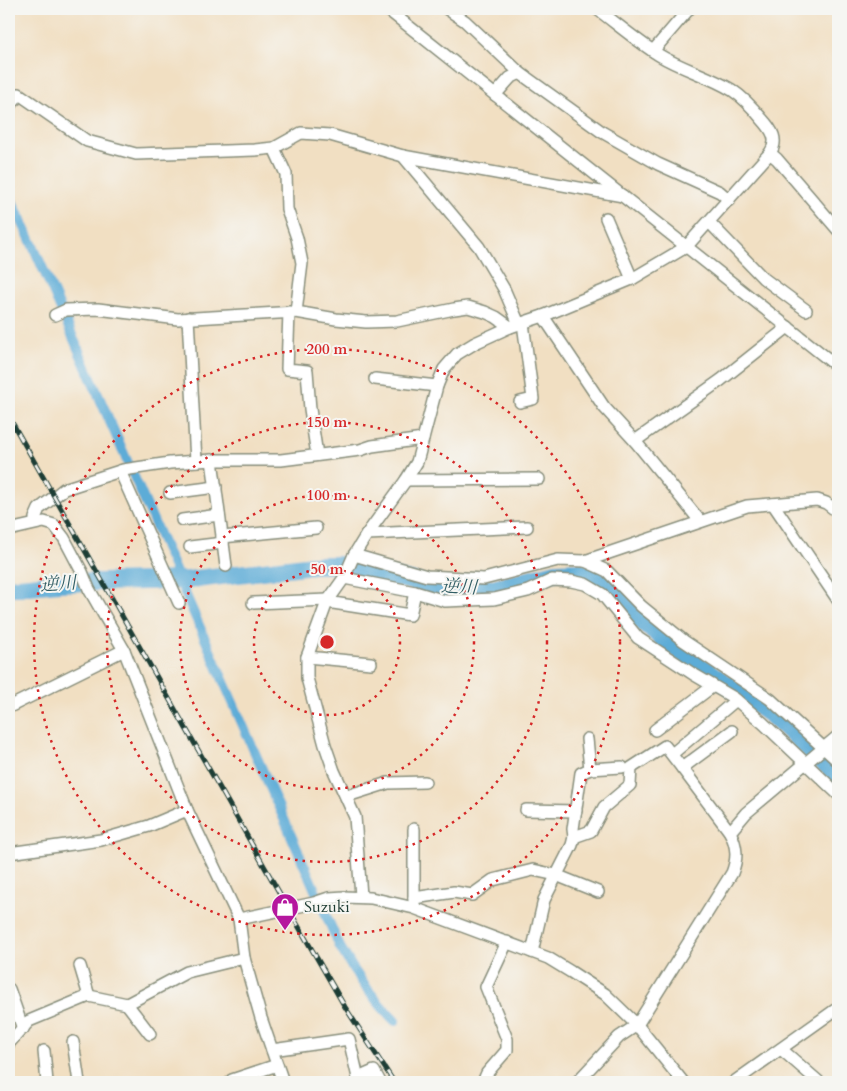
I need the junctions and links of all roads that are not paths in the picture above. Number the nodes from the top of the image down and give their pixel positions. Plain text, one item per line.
1 (387, 9) edge
2 (447, 9) edge
3 (597, 9) edge
4 (688, 9) edge
5 (653, 51) junction
6 (520, 73) junction
7 (495, 95) junction
8 (9, 107) edge
9 (274, 148) junction
10 (770, 153) junction
11 (403, 156) junction
12 (625, 197) junction
13 (728, 200) junction
14 (606, 218) dead end
15 (708, 222) junction
16 (838, 230) edge
17 (686, 247) junction
18 (632, 279) junction
19 (806, 310) dead end
20 (293, 312) junction
21 (59, 313) dead end
22 (543, 316) junction
23 (188, 318) junction
24 (517, 325) junction
25 (788, 327) junction
26 (838, 367) edge
27 (375, 379) dead end
28 (437, 386) junction
29 (520, 402) dead end
30 (423, 439) junction
31 (635, 441) junction
32 (317, 455) junction
33 (212, 460) junction
34 (196, 461) junction
35 (121, 470) junction
36 (406, 480) junction
37 (539, 480) dead end
38 (216, 487) junction
39 (170, 493) dead end
40 (774, 504) junction
41 (838, 512) edge
42 (219, 515) junction
43 (182, 520) dead end
44 (700, 521) junction
45 (35, 523) junction
46 (527, 527) dead end
47 (316, 528) dead end
48 (9, 530) edge
49 (367, 534) junction
50 (223, 540) junction
51 (190, 547) dead end
52 (352, 559) junction
53 (585, 561) junction
54 (226, 566) dead end
55 (344, 576) junction
56 (415, 592) junction
57 (838, 600) edge
58 (328, 601) junction
59 (179, 603) dead end
60 (253, 603) dead end
61 (124, 650) junction
62 (307, 657) junction
63 (371, 663) dead end
64 (713, 686) junction
65 (736, 700) junction
66 (9, 707) edge
67 (655, 730) dead end
68 (732, 731) dead end
69 (838, 736) edge
70 (587, 739) dead end
71 (822, 749) junction
72 (672, 754) junction
73 (808, 761) junction
74 (838, 761) edge
75 (622, 767) dead end
76 (682, 768) junction
77 (590, 769) junction
78 (425, 782) dead end
79 (838, 794) edge
80 (347, 796) junction
81 (187, 810) junction
82 (526, 810) dead end
83 (576, 811) junction
84 (414, 829) dead end
85 (730, 832) junction
86 (574, 837) junction
87 (9, 853) edge
88 (556, 875) junction
89 (598, 892) dead end
90 (362, 896) junction
91 (414, 903) junction
92 (239, 919) junction
93 (507, 942) junction
94 (532, 952) junction
95 (244, 958) junction
96 (80, 966) dead end
97 (9, 990) edge
98 (89, 996) junction
99 (127, 1004) junction
100 (838, 1008) edge
101 (636, 1025) junction
102 (23, 1028) junction
103 (150, 1034) dead end
104 (73, 1042) dead end
105 (9, 1043) edge
106 (781, 1049) junction
107 (272, 1050) junction
108 (44, 1051) dead end
109 (277, 1066) junction
110 (232, 1080) dead end
111 (359, 1080) edge
112 (47, 1082) edge
113 (79, 1082) edge
114 (282, 1082) edge
115 (380, 1082) edge
116 (483, 1082) edge
117 (577, 1082) edge
118 (683, 1082) edge
119 (734, 1082) edge
120 (819, 1082) edge

1 - 7 street
2 - 6 street
3 - 5 street
4 - 5 street
5 - 10 street
6 - 7 street
6 - 13 street
7 - 12 street
8 - 9 street
9 - 11 street
9 - 20 street
10 - 13 street
10 - 16 street
11 - 12 street
11 - 24 street
12 - 17 street
13 - 15 street
14 - 18 street
15 - 17 street
15 - 19 street
17 - 18 street
17 - 25 street
18 - 22 street
20 - 23 street
20 - 24 street
20 - 32 street
21 - 23 street
22 - 24 street
22 - 31 street
23 - 34 street
24 - 28 street
24 - 29 street
25 - 26 street
25 - 31 street
27 - 28 street
28 - 30 street
30 - 32 street
30 - 36 street
31 - 44 street
32 - 33 street
33 - 34 street
33 - 38 street
34 - 35 street
35 - 45 street
35 - 59 street
36 - 37 street
36 - 49 street
38 - 39 street
38 - 42 street
40 - 41 street
40 - 44 street
40 - 57 street
42 - 43 street
42 - 50 street
44 - 53 street
45 - 48 street
45 - 61 street
46 - 49 street
47 - 50 street
49 - 52 street
50 - 51 street
50 - 54 street
52 - 53 street
52 - 55 street
53 - 71 street
55 - 56 street
55 - 58 street
56 - 58 street
56 - 64 street
58 - 60 street
58 - 62 street
61 - 66 street
61 - 81 street
62 - 63 street
62 - 80 street
64 - 65 street
64 - 67 street
65 - 72 street
65 - 73 street
68 - 76 street
69 - 71 street
70 - 77 street
71 - 73 street
71 - 74 street
72 - 76 street
72 - 86 street
73 - 79 street
73 - 85 street
75 - 77 street
76 - 85 street
77 - 83 street
78 - 80 street
80 - 90 street
81 - 87 street
81 - 92 street
82 - 83 street
83 - 86 street
84 - 91 street
85 - 101 street
86 - 88 street
88 - 89 street
88 - 91 street
88 - 94 street
90 - 91 street
90 - 92 street
91 - 93 street
92 - 95 street
93 - 94 street
93 - 116 street
94 - 101 street
95 - 99 street
95 - 107 street
96 - 98 street
97 - 102 street
98 - 99 street
98 - 102 street
99 - 103 street
100 - 106 street
101 - 117 street
101 - 118 street
102 - 105 street
104 - 113 street
106 - 119 street
106 - 120 street
107 - 109 street
107 - 111 street
108 - 112 street
109 - 110 street
109 - 114 street
111 - 115 street

